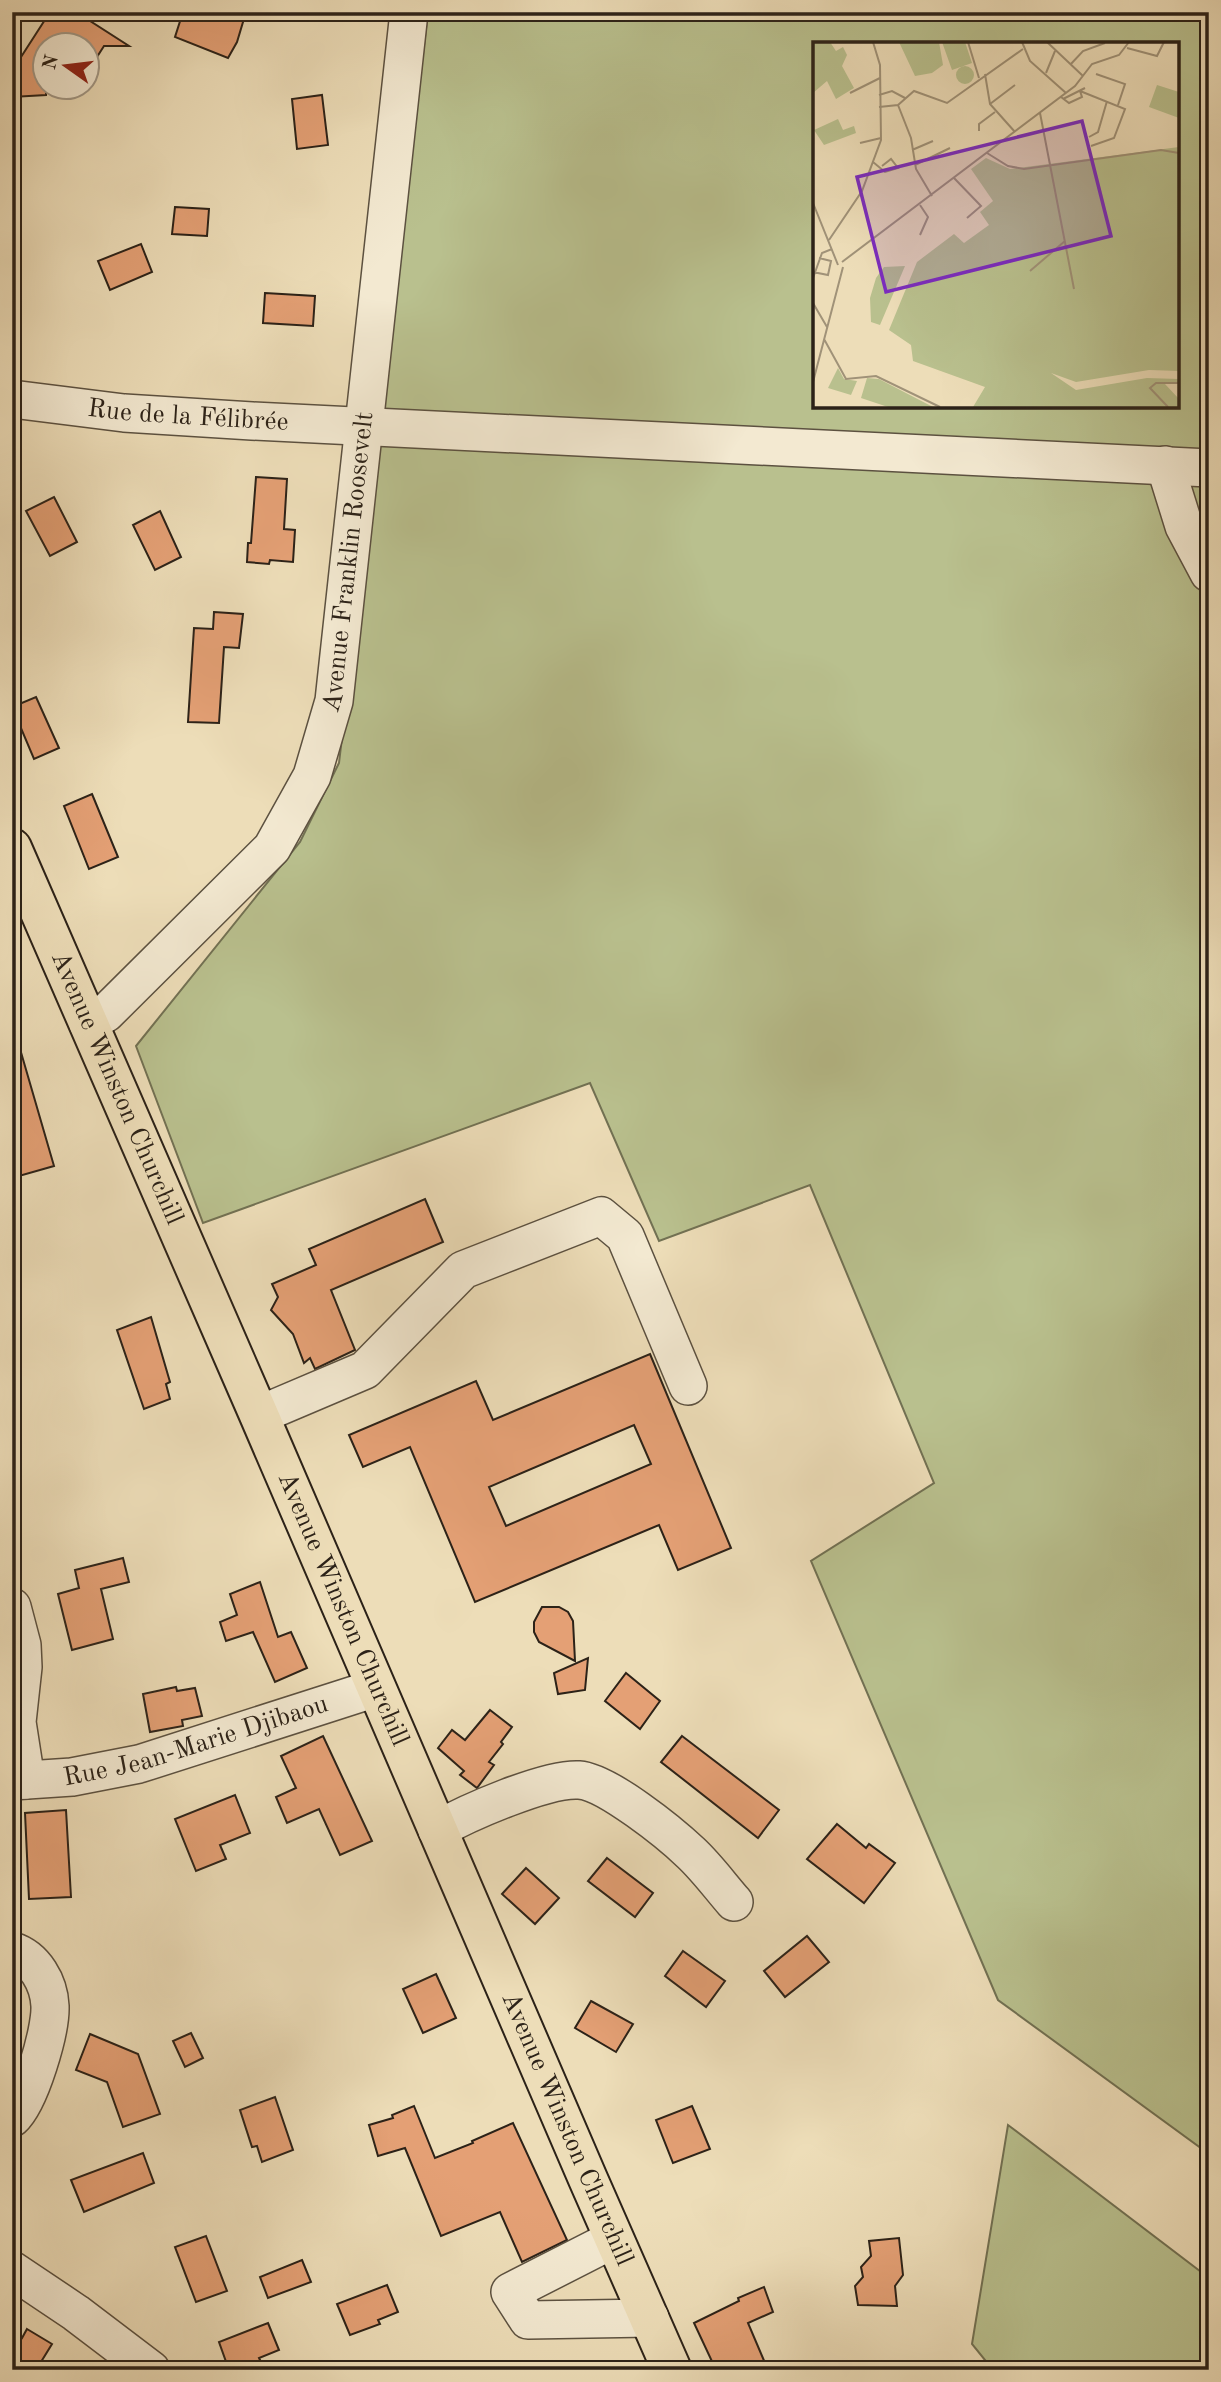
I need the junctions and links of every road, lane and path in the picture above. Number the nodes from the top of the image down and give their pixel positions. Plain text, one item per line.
1 (409, 12) edge
2 (12, 400) edge
3 (363, 426) junction
4 (1166, 465) junction
5 (1209, 468) edge
6 (1209, 573) edge
7 (12, 848) edge
8 (88, 1023) junction
9 (688, 1386) dead end
10 (259, 1415) junction
11 (12, 1607) edge
12 (376, 1688) junction
13 (19, 1781) edge
14 (437, 1830) junction
15 (734, 1902) dead end
16 (12, 1951) edge
17 (12, 2118) edge
18 (614, 2239) junction
19 (12, 2270) edge
20 (650, 2318) junction
21 (151, 2370) edge
22 (672, 2370) edge

1 - 3 street, Avenue Franklin Roosevelt
2 - 3 street, Rue de la Félibrée
3 - 4 street, Rue de la Félibrée
3 - 8 street, Avenue Franklin Roosevelt
4 - 5 street, Rue de la Félibrée
4 - 6 street
7 - 8 main road, Avenue Winston Churchill
8 - 10 main road, Avenue Winston Churchill
9 - 10 street
10 - 12 main road, Avenue Winston Churchill
11 - 13 street
12 - 13 street, Rue Jean-Marie Djibaou
12 - 14 main road, Avenue Winston Churchill
14 - 15 street
14 - 18 main road, Avenue Winston Churchill
16 - 17 street
18 - 20 main road, Avenue Winston Churchill
18 - 20 street
19 - 21 street
20 - 22 main road, Avenue Winston Churchill

